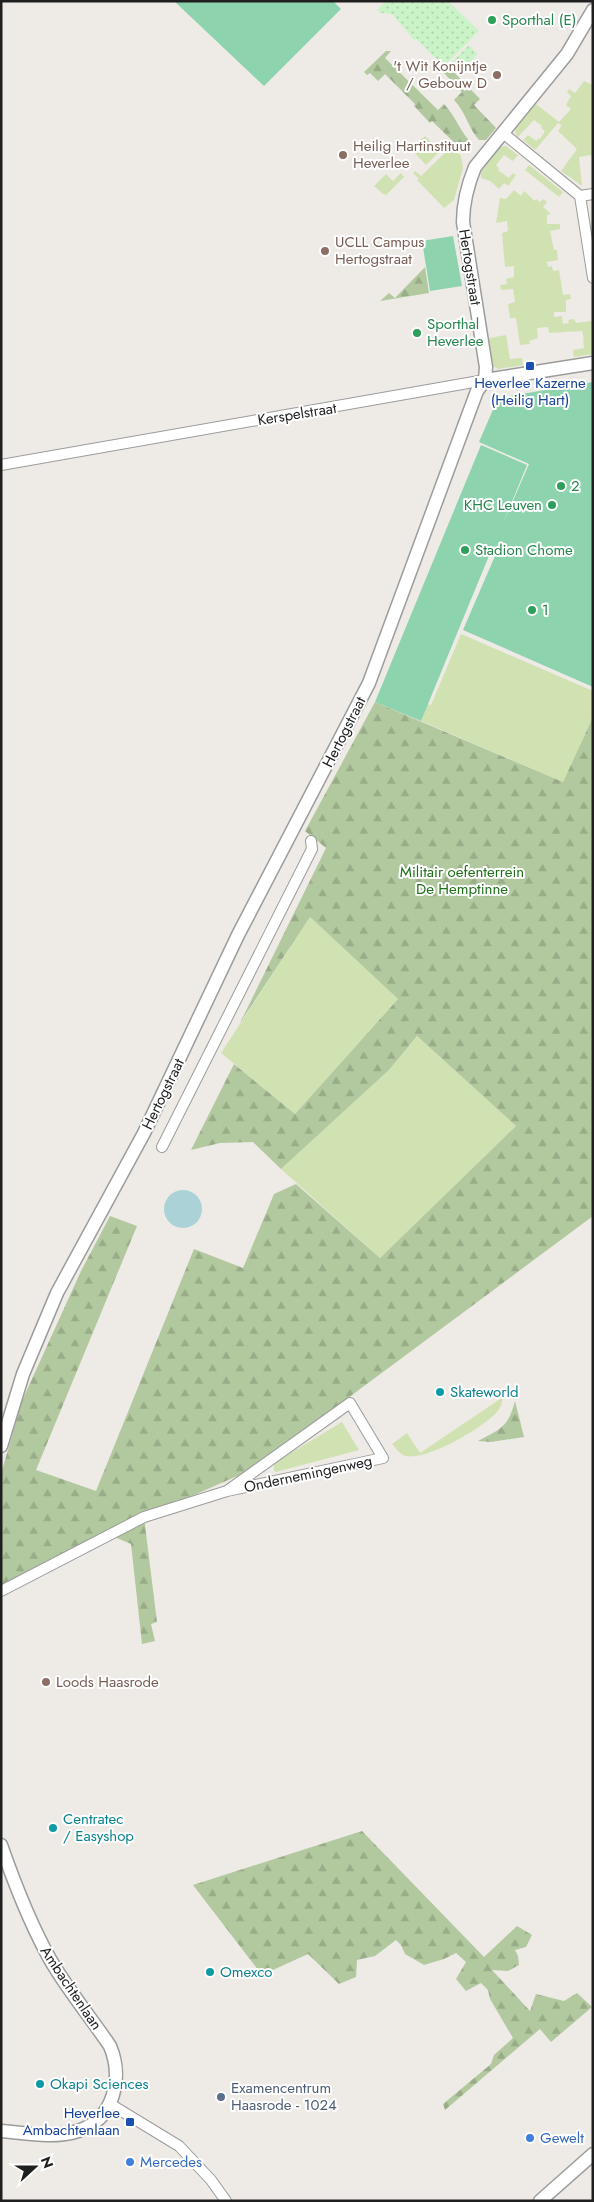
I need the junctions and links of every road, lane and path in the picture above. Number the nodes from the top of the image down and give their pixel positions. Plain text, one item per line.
1 (593, 10) edge
2 (502, 133) junction
3 (593, 194) edge
4 (580, 196) junction
5 (593, 278) edge
6 (593, 363) edge
7 (485, 380) junction
8 (1, 465) edge
9 (311, 841) dead end
10 (162, 1147) dead end
11 (1, 1446) edge
12 (226, 1491) junction
13 (1, 1591) edge
14 (1, 1845) edge
15 (110, 2104) junction
16 (1, 2131) edge
17 (593, 2154) edge
18 (226, 2201) edge
19 (540, 2201) edge

1 - 2 street, Hertogstraat
2 - 4 street
2 - 7 street, Hertogstraat
3 - 4 street
4 - 5 street
6 - 7 street, Kerspelstraat
7 - 8 street, Kerspelstraat
7 - 11 street, Hertogstraat
9 - 10 street
12 - 12 street, Ondernemingenweg
12 - 13 street, Ondernemingenweg
14 - 15 street, Ambachtenlaan
15 - 16 street, Ambachtenlaan
15 - 18 street
17 - 19 street

